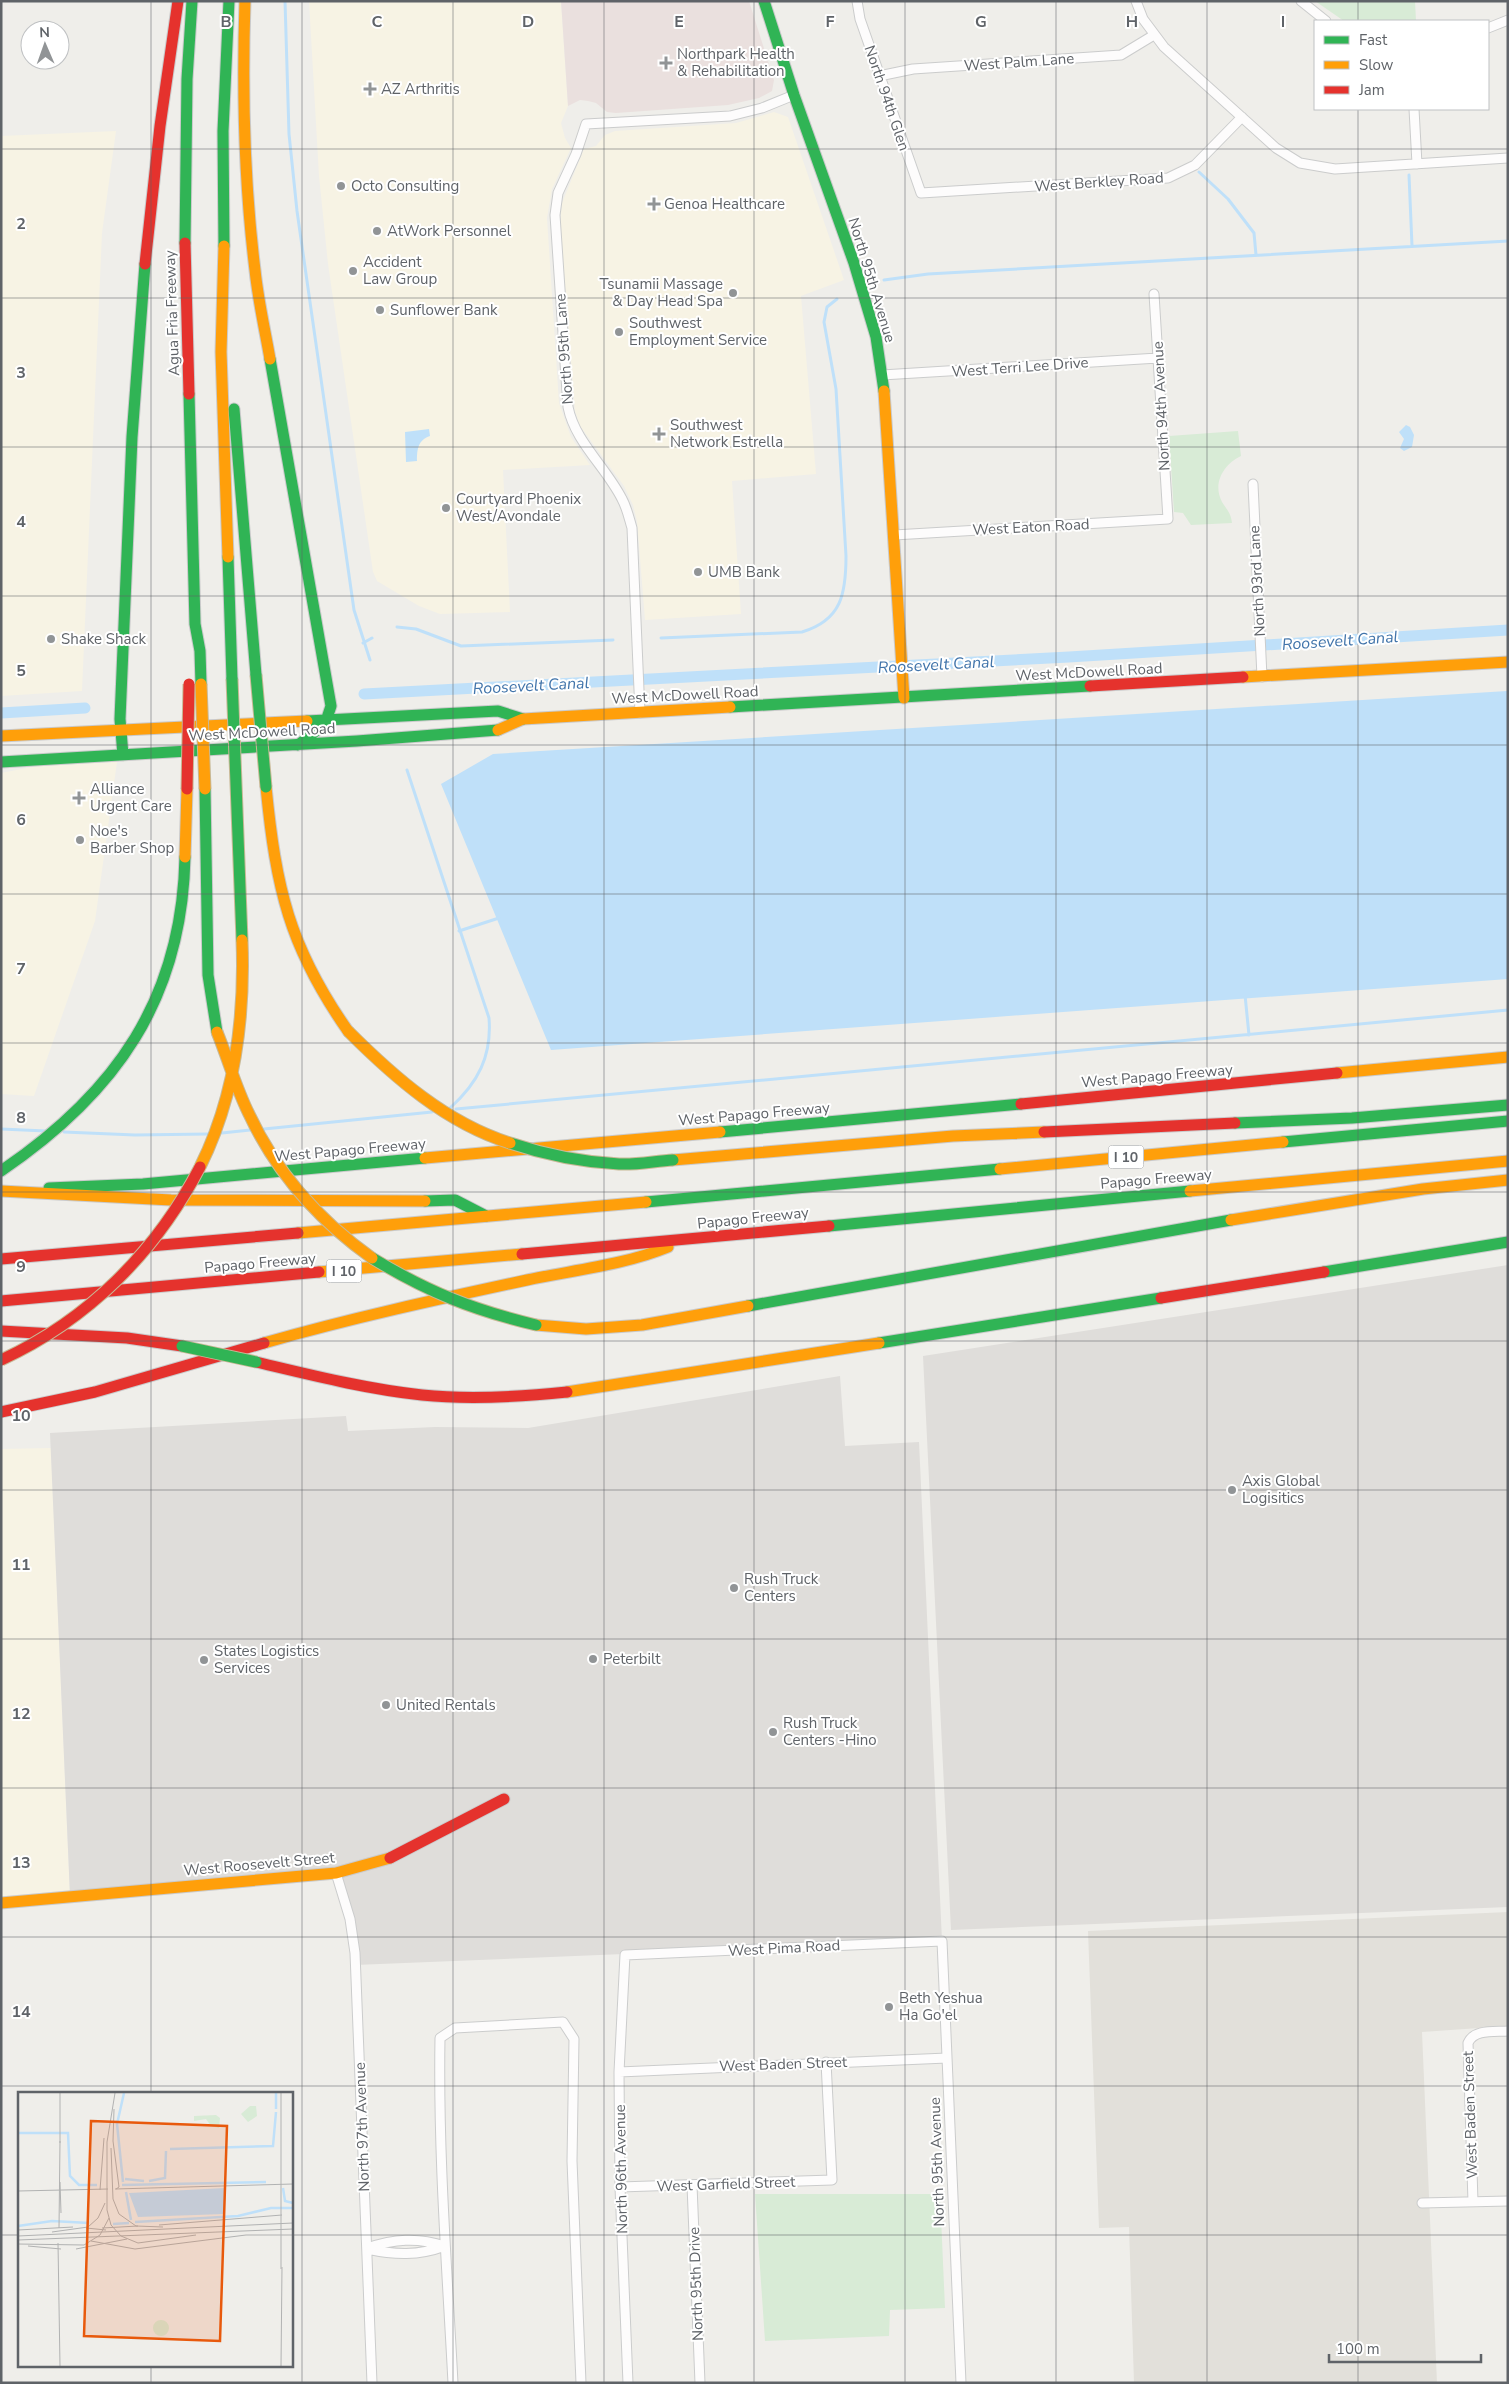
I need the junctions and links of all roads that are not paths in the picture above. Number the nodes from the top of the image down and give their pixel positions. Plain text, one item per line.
1 (178, 1) edge
2 (192, 1) edge
3 (229, 1) edge
4 (245, 1) edge
5 (764, 1) edge
6 (857, 1) edge
7 (1136, 1) edge
8 (1301, 1) edge
9 (1325, 20) edge
10 (1508, 20) edge
11 (1489, 28) edge
12 (1154, 34) junction
13 (879, 76) junction
14 (794, 95) junction
15 (1414, 110) edge
16 (1242, 117) junction
17 (1508, 158) edge
18 (1417, 164) junction
19 (921, 194) joint
20 (224, 290) junction
21 (1154, 294) dead end
22 (1158, 358) junction
23 (882, 375) junction
24 (1253, 484) dead end
25 (1168, 519) joint
26 (894, 535) junction
27 (195, 624) junction
28 (1508, 662) edge
29 (1262, 678) junction
30 (904, 698) junction
31 (640, 713) junction
32 (330, 718) junction
33 (523, 719) junction
34 (121, 729) junction
35 (1, 736) edge
36 (298, 746) junction
37 (123, 755) junction
38 (1, 762) edge
39 (1508, 1057) edge
40 (1508, 1105) edge
41 (1508, 1121) edge
42 (1508, 1161) edge
43 (1, 1171) edge
44 (1508, 1180) edge
45 (1, 1190) edge
46 (486, 1216) junction
47 (687, 1240) junction
48 (1508, 1242) edge
49 (1, 1259) edge
50 (1, 1301) edge
51 (1, 1331) edge
52 (1, 1360) edge
53 (1, 1412) edge
54 (504, 1799) dead end
55 (336, 1874) junction
56 (1, 1902) edge
57 (942, 1941) joint
58 (625, 1955) joint
59 (1508, 2031) edge
60 (947, 2058) junction
61 (826, 2062) junction
62 (619, 2072) junction
63 (692, 2185) junction
64 (620, 2187) junction
65 (1508, 2201) edge
66 (1473, 2202) junction
67 (1422, 2203) dead end
68 (445, 2246) junction
69 (366, 2248) junction
70 (372, 2383) edge
71 (453, 2383) edge
72 (581, 2383) edge
73 (628, 2383) edge
74 (700, 2383) edge
75 (961, 2383) edge

1 - 34 main road
2 - 27 main road, Agua Fria Freeway
3 - 20 main road
4 - 32 main road
5 - 14 main road, North 95th Avenue
6 - 13 street, North 94th Glen
7 - 12 street
8 - 9 street
10 - 11 street
12 - 13 street, West Palm Lane
12 - 16 street
13 - 19 street, North 94th Glen
14 - 23 main road, North 95th Avenue
14 - 31 street, North 95th Lane
15 - 18 street
16 - 18 street
16 - 19 street, West Berkley Road
17 - 18 street
20 - 40 main road, bridge
20 - 52 main road, bridge
21 - 22 street, North 94th Avenue
22 - 23 street, West Terri Lee Drive
22 - 25 street, North 94th Avenue
23 - 26 main road, North 95th Avenue
24 - 29 street, North 93rd Lane
25 - 26 street, West Eaton Road
26 - 30 main road, North 95th Avenue
27 - 43 main road, bridge
27 - 44 main road, bridge
28 - 29 main road, West McDowell Road
29 - 30 main road, West McDowell Road
30 - 31 main road, West McDowell Road
31 - 33 main road, West McDowell Road
32 - 33 main road, West McDowell Road
32 - 34 main road, West McDowell Road
32 - 36 main road
33 - 36 main road, West McDowell Road
34 - 35 main road, West McDowell Road
34 - 37 main road
36 - 37 main road, West McDowell Road
37 - 38 main road, West McDowell Road
39 - 45 main road, West Papago Freeway
41 - 46 main road, Papago Freeway / I 10
42 - 47 main road, Papago Freeway / I 10
45 - 46 main road
46 - 49 main road, Papago Freeway / I 10
47 - 50 main road, Papago Freeway / I 10
47 - 53 main road
48 - 51 main road, bridge
54 - 55 main road, West Roosevelt Street
55 - 56 main road, West Roosevelt Street
55 - 69 street, North 97th Avenue
57 - 58 street, West Pima Road
57 - 60 street, North 95th Avenue
58 - 62 street, North 96th Avenue
59 - 66 street, West Baden Street
60 - 61 street, West Baden Street
60 - 75 street, North 95th Avenue
61 - 62 street, West Baden Street
61 - 63 street, West Garfield Street
62 - 64 street, North 96th Avenue
63 - 64 street, West Garfield Street
63 - 74 street, North 95th Drive
64 - 73 street, North 96th Avenue
65 - 66 street
66 - 67 street
68 - 69 street
68 - 69 street
68 - 71 street
68 - 72 street
69 - 70 street, North 97th Avenue

